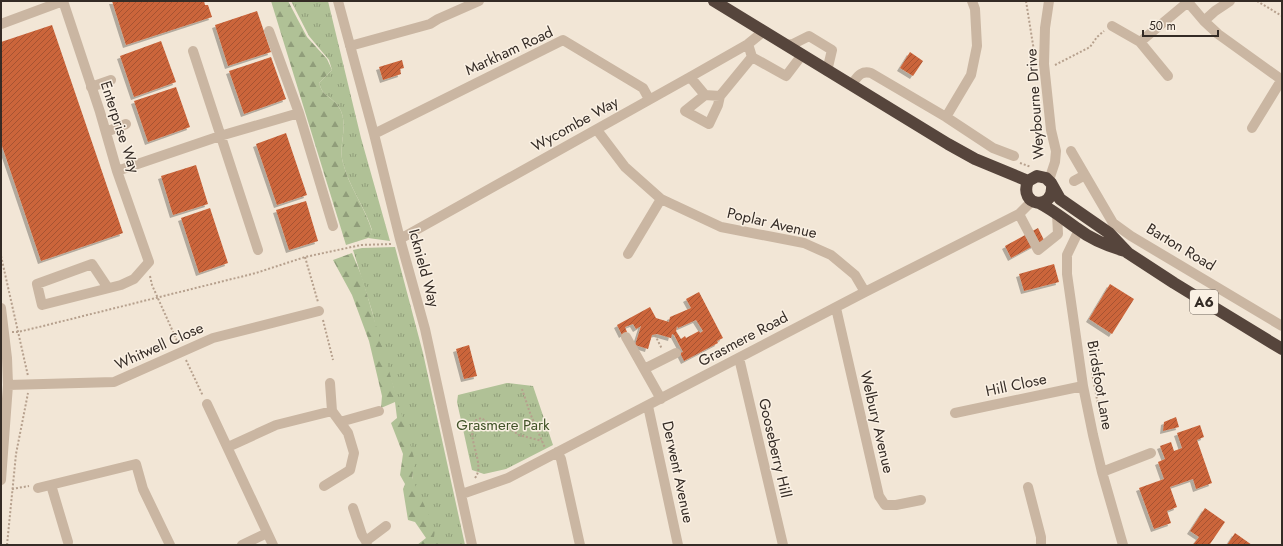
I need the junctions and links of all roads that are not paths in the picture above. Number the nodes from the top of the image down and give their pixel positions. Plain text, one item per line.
1 (63, 1) edge
2 (338, 1) edge
3 (479, 1) edge
4 (714, 1) edge
5 (972, 1) edge
6 (1048, 1) edge
7 (1187, 1) edge
8 (1230, 1) edge
9 (1204, 21) junction
10 (1, 24) edge
11 (1112, 26) road end
12 (269, 31) dead end
13 (764, 32) junction
14 (1140, 42) junction
15 (748, 44) junction
16 (786, 45) junction
17 (350, 46) junction
18 (193, 51) dead end
19 (802, 55) junction
20 (752, 57) junction
21 (828, 71) junction
22 (1168, 76) dead end
23 (690, 77) junction
24 (111, 80) dead end
25 (1282, 80) edge
26 (851, 85) junction
27 (91, 87) junction
28 (705, 95) junction
29 (720, 96) junction
30 (649, 99) junction
31 (298, 113) junction
32 (946, 117) junction
33 (126, 124) dead end
34 (1252, 128) dead end
35 (597, 130) junction
36 (106, 132) junction
37 (374, 134) junction
38 (220, 136) junction
39 (1071, 151) dead end
40 (1014, 156) road end
41 (117, 171) junction
42 (1085, 175) junction
43 (1028, 181) junction
44 (1074, 181) dead end
45 (1051, 183) junction
46 (661, 199) junction
47 (1035, 202) junction
48 (1019, 214) junction
49 (1057, 214) junction
50 (333, 226) dead end
51 (1079, 230) junction
52 (400, 239) junction
53 (258, 250) dead end
54 (1128, 252) junction
55 (628, 254) dead end
56 (108, 288) junction
57 (865, 292) junction
58 (1, 308) edge
59 (836, 308) junction
60 (319, 311) dead end
61 (1282, 326) edge
62 (626, 337) dead end
63 (1281, 347) edge
64 (671, 355) road end
65 (4, 357) edge
66 (739, 358) junction
67 (644, 369) junction
68 (330, 383) dead end
69 (8, 385) junction
70 (1083, 386) junction
71 (661, 399) junction
72 (207, 404) road end
73 (648, 406) junction
74 (332, 411) junction
75 (379, 411) dead end
76 (954, 413) dead end
77 (340, 422) junction
78 (228, 446) junction
79 (1151, 453) dead end
80 (553, 454) junction
81 (1102, 472) junction
82 (1, 480) edge
83 (51, 485) junction
84 (324, 486) dead end
85 (1028, 487) dead end
86 (38, 488) road end
87 (462, 494) junction
88 (921, 500) dead end
89 (353, 508) dead end
90 (386, 526) dead end
91 (267, 532) junction
92 (68, 542) dead end
93 (366, 543) edge
94 (170, 545) edge
95 (242, 545) edge
96 (273, 545) edge
97 (472, 545) edge
98 (580, 545) edge
99 (678, 545) edge
100 (782, 545) edge
101 (1041, 545) edge
102 (1123, 545) edge

1 - 10 street
1 - 27 street, Enterprise Way
2 - 17 street, Icknield Way
3 - 17 street
4 - 13 highway
5 - 32 street
6 - 45 street, Weybourne Drive
7 - 9 street
7 - 14 street
8 - 9 street
9 - 25 street
11 - 14 street
12 - 31 street
13 - 15 street, Wycombe Way
13 - 16 highway
14 - 22 street
15 - 20 street
15 - 23 street, Wycombe Way
16 - 19 highway
16 - 21 street
17 - 37 street, Icknield Way
18 - 38 street
19 - 20 street
19 - 21 highway
20 - 29 street
21 - 26 highway
23 - 28 street
23 - 30 street, Wycombe Way
24 - 27 street
25 - 34 street
26 - 32 street
26 - 43 highway
27 - 36 street, Enterprise Way
28 - 29 street
28 - 29 street
30 - 35 street, Wycombe Way
30 - 37 street, Markham Road
31 - 38 street
31 - 50 street
32 - 40 street
33 - 36 street
35 - 46 street, Poplar Avenue
35 - 52 street, Wycombe Way
36 - 41 street, Enterprise Way
37 - 52 street, Icknield Way
38 - 41 street
38 - 53 street
39 - 42 street, Barton Road
41 - 56 street, Enterprise Way
42 - 44 street
42 - 61 street, Barton Road
43 - 45 highway
43 - 47 highway
45 - 47 highway
45 - 54 highway, A6
46 - 55 street
46 - 57 street, Poplar Avenue
47 - 48 street, Grasmere Road
47 - 49 highway, A6
48 - 49 street
48 - 57 street, Grasmere Road
49 - 51 highway, A6
51 - 54 highway, A6
51 - 70 street, Birdsfoot Lane
52 - 87 street, Icknield Way
54 - 63 highway, A6
56 - 56 street
57 - 59 street, Grasmere Road
58 - 65 street
59 - 66 street, Grasmere Road
59 - 88 street, Welbury Avenue
60 - 69 street, Whitwell Close
62 - 67 street
64 - 67 street
65 - 69 street
66 - 71 street, Grasmere Road
66 - 100 street, Gooseberry Hill
67 - 71 street
68 - 74 street
69 - 82 street
70 - 76 street, Hill Close
70 - 81 street, Birdsfoot Lane
71 - 73 street, Grasmere Road
72 - 78 street
73 - 80 street, Grasmere Road
73 - 99 street, Derwent Avenue
74 - 77 street
74 - 78 street
75 - 77 street
77 - 84 street
78 - 91 street
79 - 81 street
80 - 87 street, Grasmere Road
80 - 98 street
81 - 102 street, Birdsfoot Lane
83 - 86 street
83 - 92 street
83 - 94 street
85 - 101 street
87 - 97 street, Icknield Way
89 - 93 street
90 - 93 street
91 - 95 street
91 - 96 street

